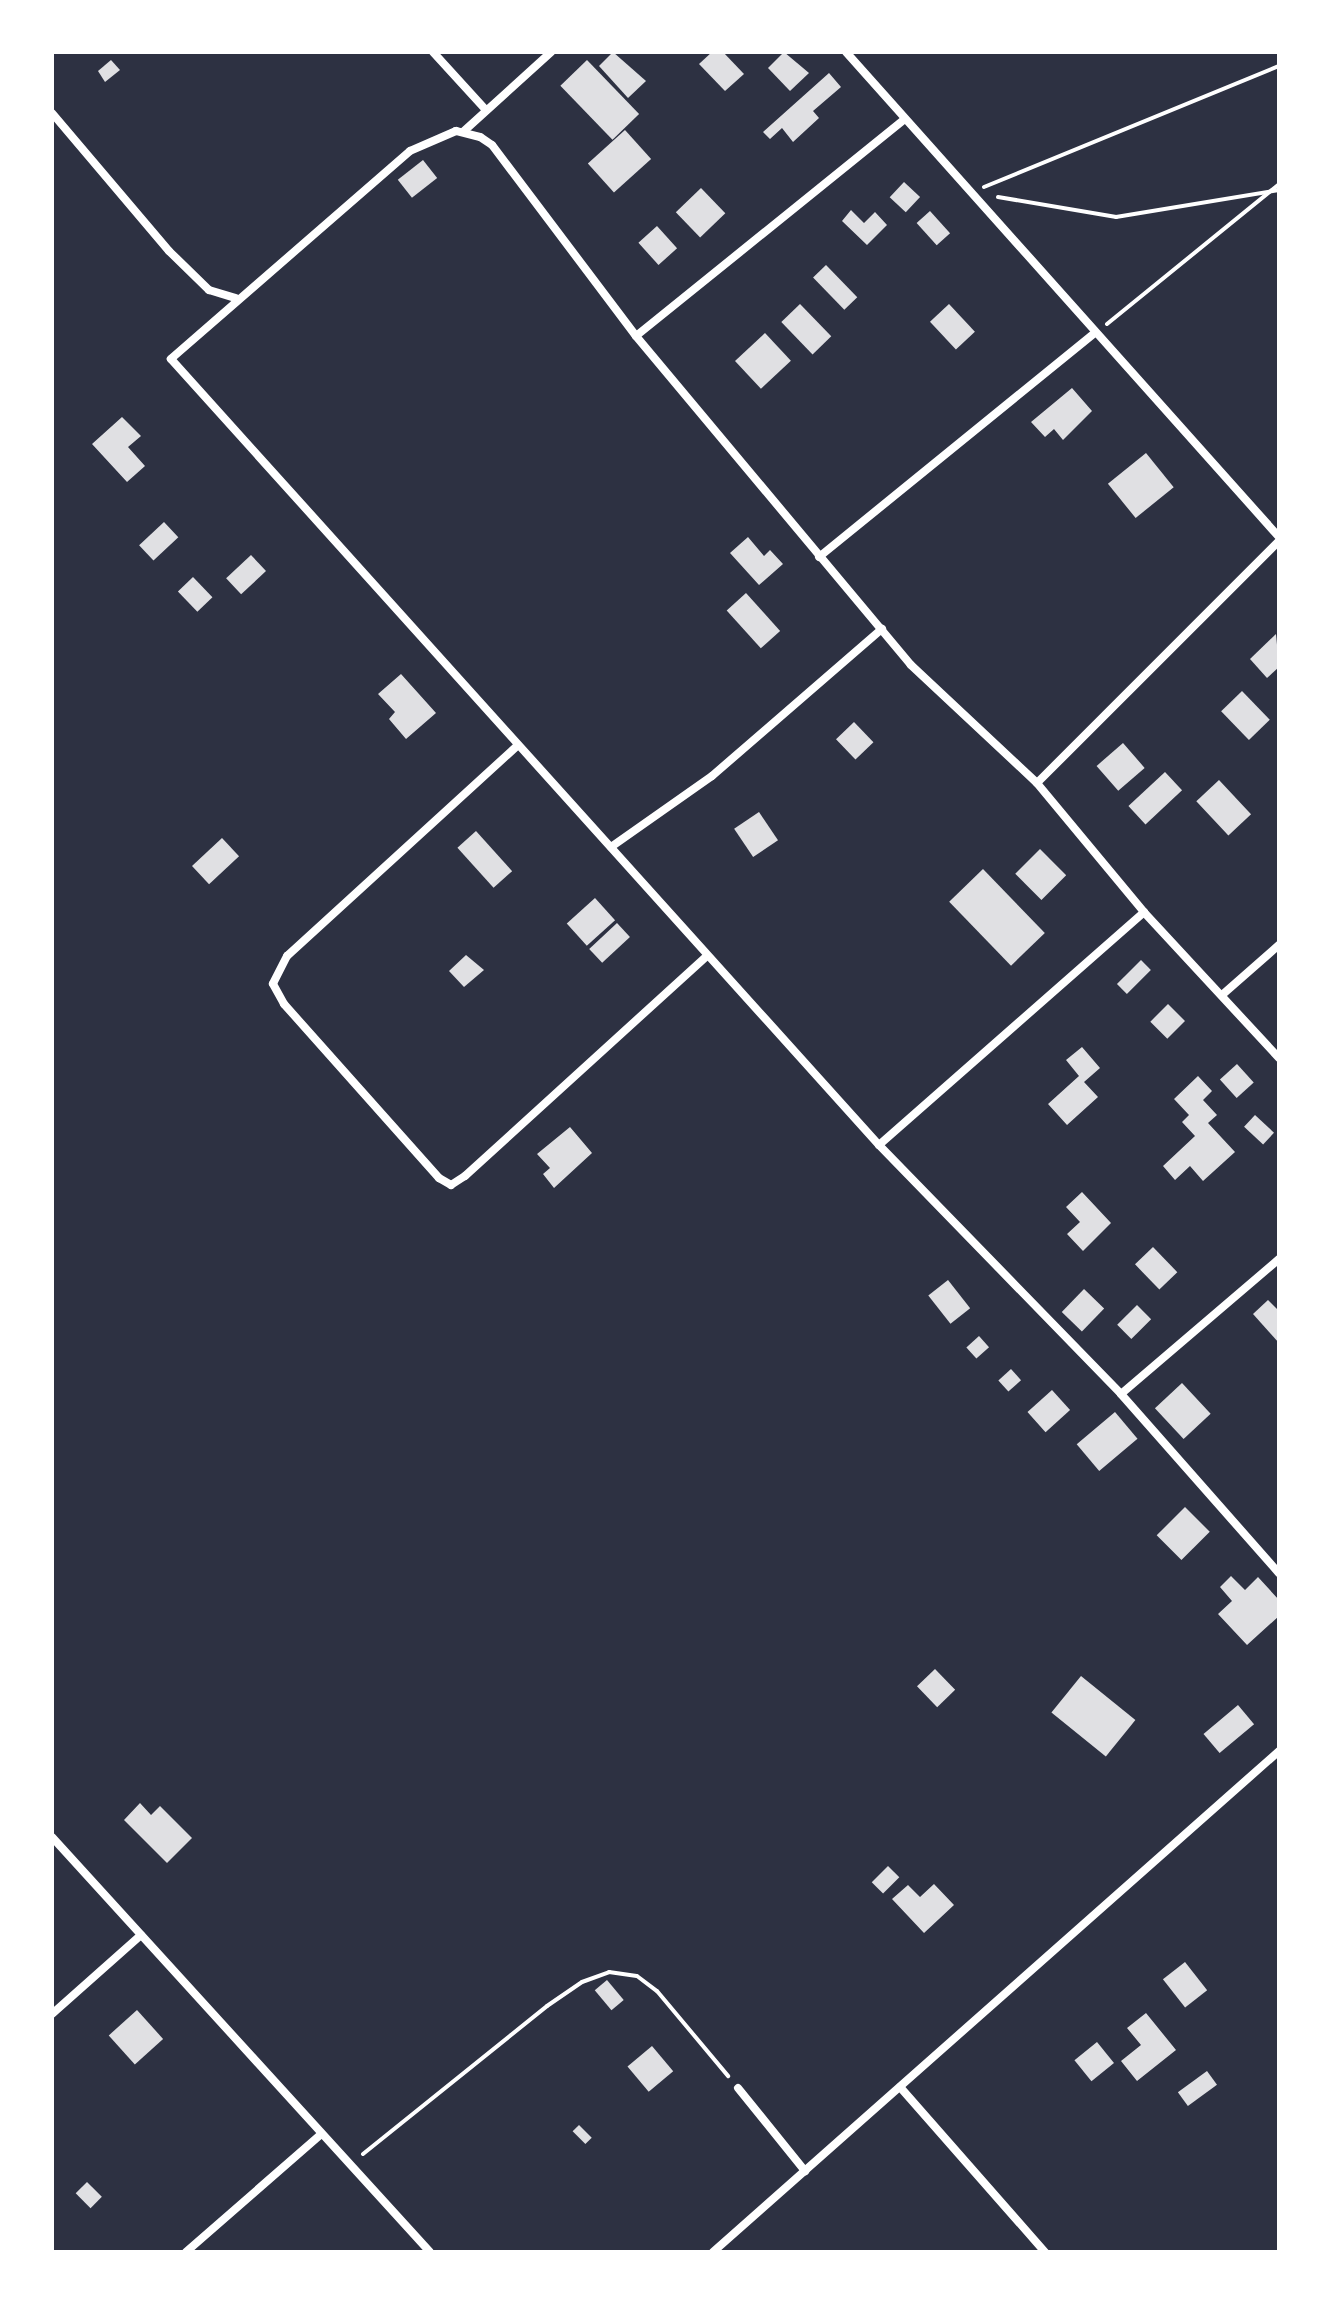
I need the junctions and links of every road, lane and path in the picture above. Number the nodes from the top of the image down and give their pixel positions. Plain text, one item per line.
1 (433, 52) edge
2 (551, 52) edge
3 (846, 52) edge
4 (1279, 66) edge
5 (486, 110) junction
6 (52, 113) edge
7 (904, 120) junction
8 (464, 131) junction
9 (1279, 187) edge
10 (971, 192) junction
11 (1270, 192) junction
12 (236, 298) junction
13 (1095, 333) junction
14 (636, 336) junction
15 (1279, 539) edge
16 (819, 557) junction
17 (882, 629) junction
18 (517, 746) junction
19 (1037, 783) junction
20 (611, 847) junction
21 (1144, 912) junction
22 (1279, 945) edge
23 (707, 956) junction
24 (1222, 995) junction
25 (1279, 1058) edge
26 (879, 1145) junction
27 (1279, 1259) edge
28 (1121, 1394) junction
29 (1279, 1573) edge
30 (1279, 1751) edge
31 (52, 1837) edge
32 (141, 1935) junction
33 (52, 2014) edge
34 (900, 2087) junction
35 (738, 2088) joint
36 (320, 2135) junction
37 (349, 2166) junction
38 (805, 2171) junction
39 (186, 2252) edge
40 (430, 2252) edge
41 (713, 2252) edge
42 (1045, 2252) edge

1 - 5 street
2 - 5 street
3 - 7 street
4 - 10 path
5 - 8 street
6 - 12 street
7 - 10 street
7 - 14 street
8 - 12 street
8 - 14 street
9 - 11 path
10 - 11 path
10 - 13 street
11 - 13 path
12 - 18 street
13 - 15 street
13 - 16 street
14 - 16 street
15 - 19 street
16 - 17 street
17 - 19 street
17 - 20 street
18 - 20 street
18 - 23 street
19 - 21 street
20 - 23 street
21 - 24 street
21 - 26 street
22 - 24 street
23 - 26 street
24 - 25 street
26 - 28 street
27 - 28 street
28 - 29 street
30 - 34 street
31 - 32 street
32 - 33 street
32 - 36 street
34 - 38 street
34 - 42 street
35 - 37 path
35 - 38 street
36 - 37 street
36 - 39 street
37 - 40 street
38 - 41 street

